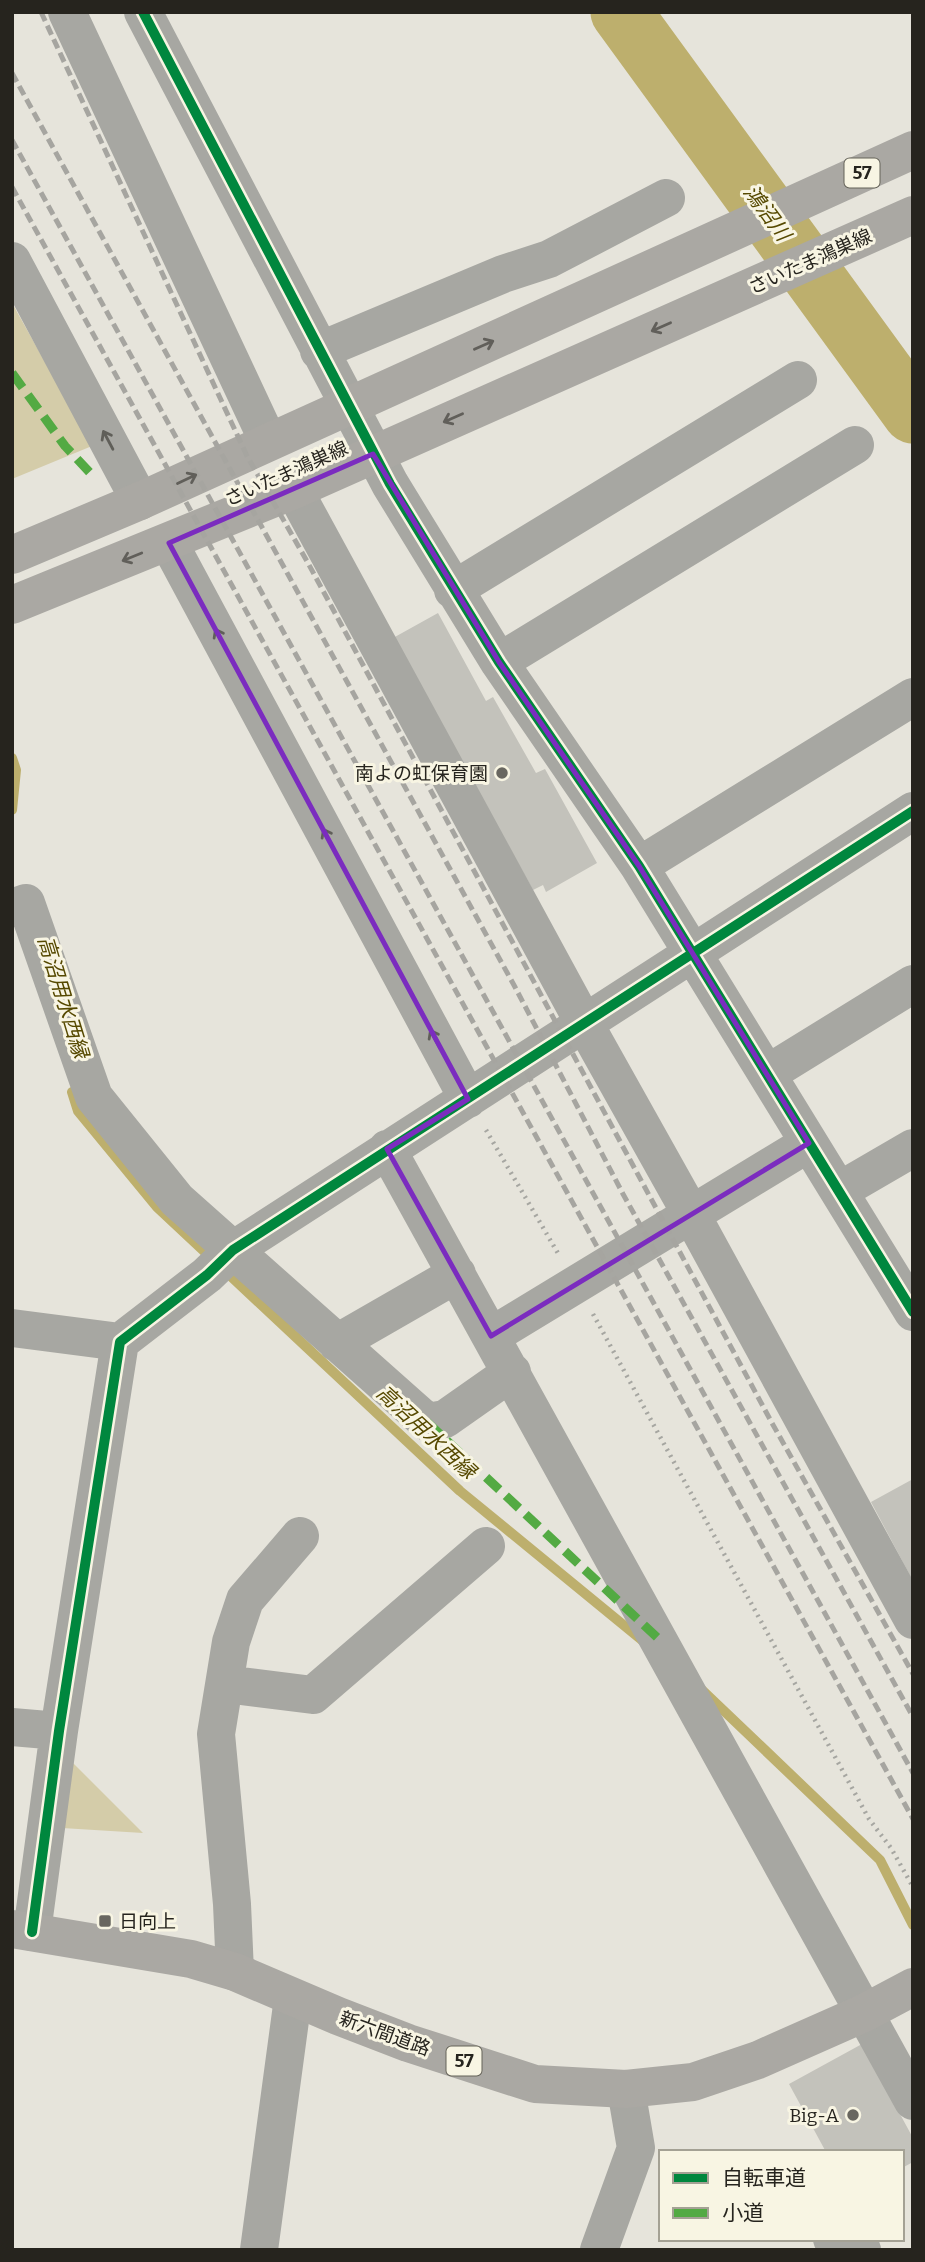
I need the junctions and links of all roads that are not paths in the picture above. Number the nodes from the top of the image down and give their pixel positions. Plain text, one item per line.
1 (67, 12) edge
2 (143, 12) edge
3 (913, 150) edge
4 (666, 198) dead end
5 (913, 215) edge
6 (12, 261) edge
7 (319, 351) junction
8 (798, 380) dead end
9 (348, 407) junction
10 (268, 441) junction
11 (855, 445) dead end
12 (373, 454) junction
13 (294, 490) junction
14 (140, 500) junction
15 (169, 543) junction
16 (12, 555) edge
17 (453, 590) junction
18 (12, 605) edge
19 (499, 662) junction
20 (913, 697) edge
21 (913, 811) edge
22 (639, 866) junction
23 (19, 906) edge
24 (692, 953) junction
25 (913, 984) edge
26 (584, 1023) junction
27 (767, 1074) junction
28 (468, 1099) junction
29 (809, 1143) junction
30 (913, 1148) edge
31 (387, 1149) junction
32 (839, 1191) junction
33 (691, 1214) junction
34 (220, 1262) junction
35 (457, 1273) junction
36 (909, 1298) edge
37 (12, 1328) edge
38 (491, 1336) junction
39 (120, 1342) junction
40 (337, 1343) junction
41 (512, 1373) junction
42 (300, 1536) dead end
43 (486, 1546) dead end
44 (913, 1620) edge
45 (225, 1684) junction
46 (12, 1727) edge
47 (58, 1731) junction
48 (22, 1930) edge
49 (235, 1972) junction
50 (913, 1987) edge
51 (293, 1998) junction
52 (864, 2013) junction
53 (626, 2089) junction
54 (913, 2101) edge
55 (649, 2155) edge
56 (837, 2241) edge
57 (259, 2250) edge
58 (599, 2250) edge
59 (862, 2250) edge

1 - 10 street
2 - 7 street
9 -> 3 main road, さいたま鴻巣線 / 57
4 - 7 street
5 -> 12 main road, さいたま鴻巣線
14 -> 6 street
7 - 9 street
8 - 17 street
9 - 10 main road, さいたま鴻巣線 / 57
9 - 12 street
14 -> 10 main road, さいたま鴻巣線 / 57
11 - 19 street
12 - 13 main road, さいたま鴻巣線
12 - 17 street
13 - 15 main road, さいたま鴻巣線
13 - 26 street
14 - 16 main road, さいたま鴻巣線 / 57
15 -> 18 main road, さいたま鴻巣線
28 -> 15 street
17 - 19 street
19 - 22 street
20 - 22 street
21 - 24 street
22 - 24 street
23 - 34 street
24 - 26 street
24 - 27 street
25 - 27 street
26 - 28 street
26 - 33 street
27 - 29 street
28 - 31 street
29 - 32 street
29 - 33 street
30 - 32 street
31 - 34 street
31 - 35 street
32 - 36 street
33 - 38 street
33 - 44 street
34 - 39 street
34 - 40 street
35 - 38 street
35 - 40 street
37 - 39 street
38 - 41 street
39 - 47 street
40 - 41 street
41 - 52 street
42 - 45 street
43 - 45 street
45 - 49 street
46 - 47 street
47 - 48 street
48 - 49 main road, 新六間道路 / 57
49 - 51 main road, 新六間道路 / 57
50 - 52 main road, 新六間道路 / 57
51 - 53 main road, 新六間道路 / 57
51 - 57 street
52 - 53 main road, 新六間道路 / 57
52 - 54 street
53 - 55 street
55 - 58 street
56 - 59 street

